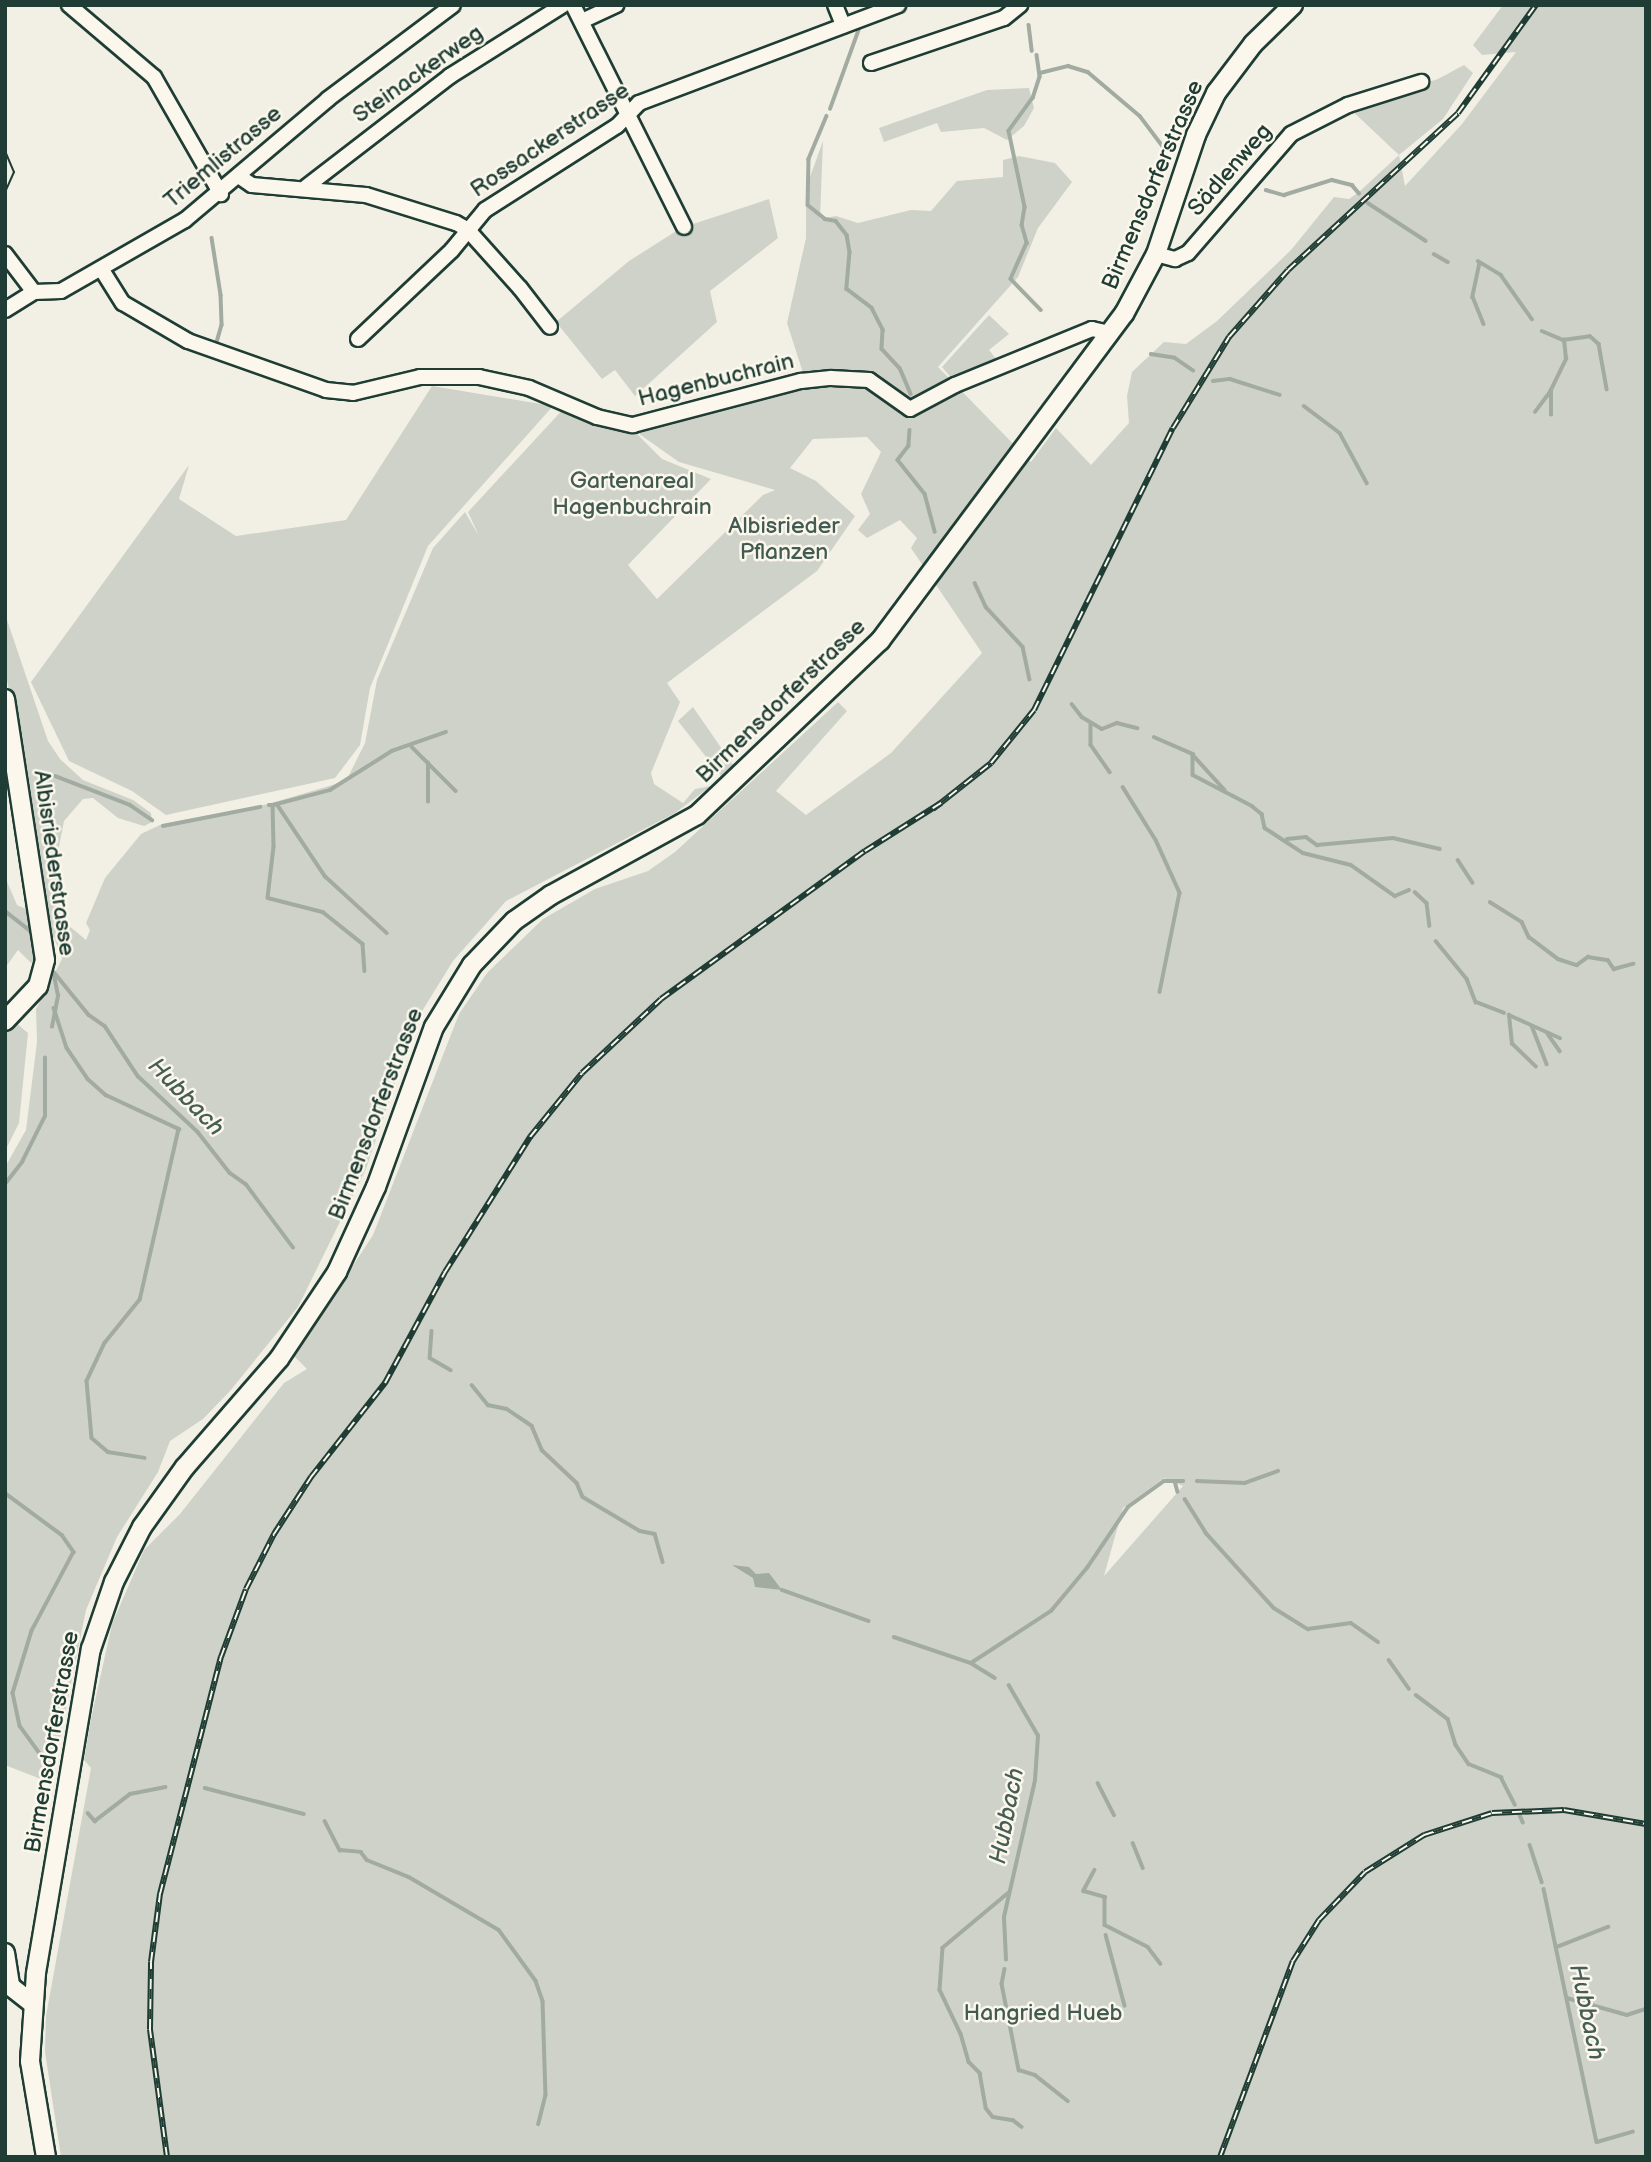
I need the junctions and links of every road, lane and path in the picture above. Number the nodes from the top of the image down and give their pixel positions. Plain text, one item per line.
1 (69, 5) edge
2 (453, 5) edge
3 (563, 5) edge
4 (573, 5) edge
5 (617, 5) edge
6 (835, 5) edge
7 (898, 5) edge
8 (1020, 5) edge
9 (1293, 5) edge
10 (582, 21) junction
11 (843, 25) junction
12 (871, 63) dead end
13 (1421, 82) dead end
14 (630, 111) junction
15 (240, 177) junction
16 (306, 187) junction
17 (221, 194) junction
18 (684, 227) dead end
19 (467, 229) junction
20 (5, 254) edge
21 (1156, 254) junction
22 (102, 270) junction
23 (34, 292) junction
24 (5, 310) edge
25 (550, 327) dead end
26 (1110, 333) junction
27 (358, 339) dead end
28 (5, 699) edge
29 (5, 1021) edge
30 (5, 1953) edge
31 (32, 2003) junction
32 (46, 2157) edge

1 - 17 street
2 - 15 street, Triemlistrasse
3 - 16 street, Steinackerweg
4 - 10 street
5 - 10 street
6 - 11 street
7 - 11 street, Rossackerstrasse
8 - 12 street
9 - 21 main road, Birmensdorferstrasse
10 - 14 street
11 - 14 street, Rossackerstrasse
13 - 21 street, Sädlenweg
14 - 18 street
14 - 19 street, Rossackerstrasse
15 - 16 street
15 - 17 street, Triemlistrasse
16 - 19 street
17 - 22 street, Triemlistrasse
19 - 25 street
19 - 27 street, Rossackerstrasse
20 - 23 street
21 - 26 main road, Birmensdorferstrasse
22 - 23 street, Triemlistrasse
22 - 26 street, Hagenbuchrain
23 - 24 street, Triemlistrasse
26 - 31 main road, Birmensdorferstrasse
28 - 29 main road, Albisriederstrasse
30 - 31 main road
31 - 32 main road, Birmensdorferstrasse

